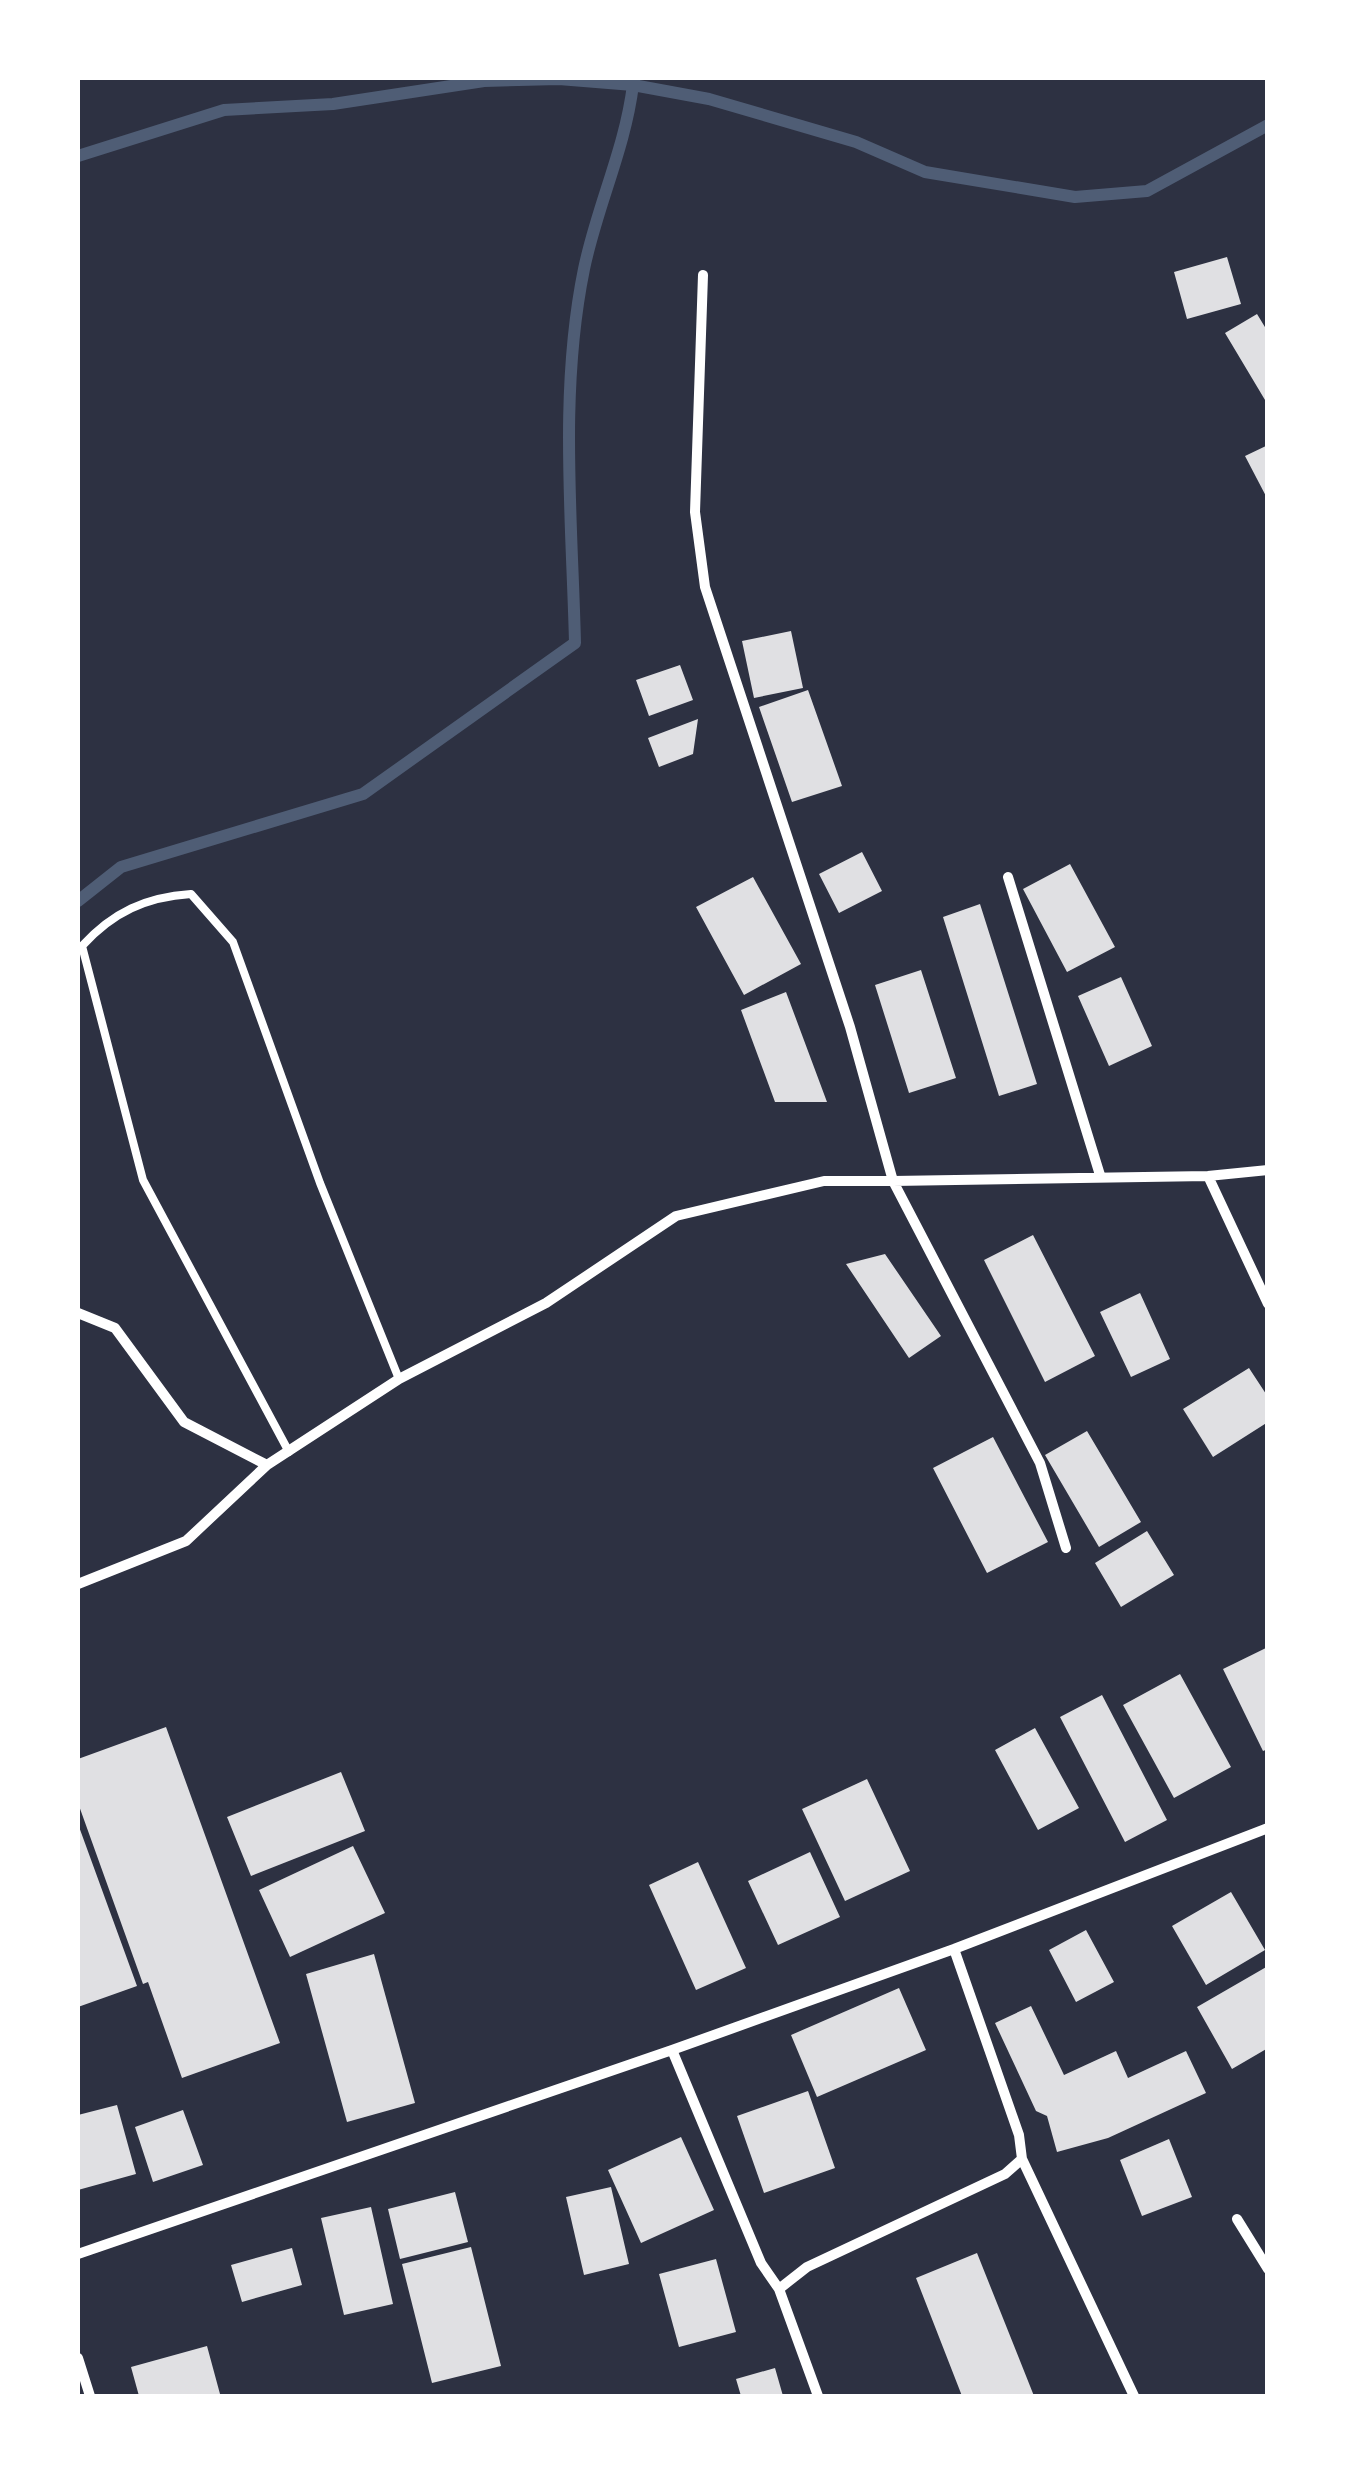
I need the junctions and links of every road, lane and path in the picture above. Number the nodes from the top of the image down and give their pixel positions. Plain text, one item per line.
1 (703, 275) dead end
2 (1008, 877) dead end
3 (1268, 1170) edge
4 (1100, 1175) junction
5 (1208, 1176) junction
6 (893, 1181) junction
7 (1268, 1304) edge
8 (78, 1313) edge
9 (399, 1379) junction
10 (289, 1452) junction
11 (267, 1465) junction
12 (1066, 1548) dead end
13 (78, 1584) edge
14 (1268, 1828) edge
15 (954, 1949) junction
16 (672, 2050) junction
17 (1022, 2160) junction
18 (1237, 2219) dead end
19 (78, 2254) edge
20 (1268, 2269) edge
21 (779, 2289) junction
22 (78, 2358) edge
23 (90, 2396) edge
24 (818, 2396) edge
25 (1134, 2396) edge

1 - 6 street
2 - 4 street
3 - 5 street
4 - 5 street
4 - 6 street
5 - 7 street
6 - 9 street
6 - 12 street
8 - 11 street
9 - 10 street
9 - 10 lane
10 - 11 street
11 - 13 street
14 - 15 street
15 - 16 street
15 - 17 street
16 - 19 street
16 - 21 street
17 - 21 street
17 - 25 street
18 - 20 street
21 - 24 street
22 - 23 street

